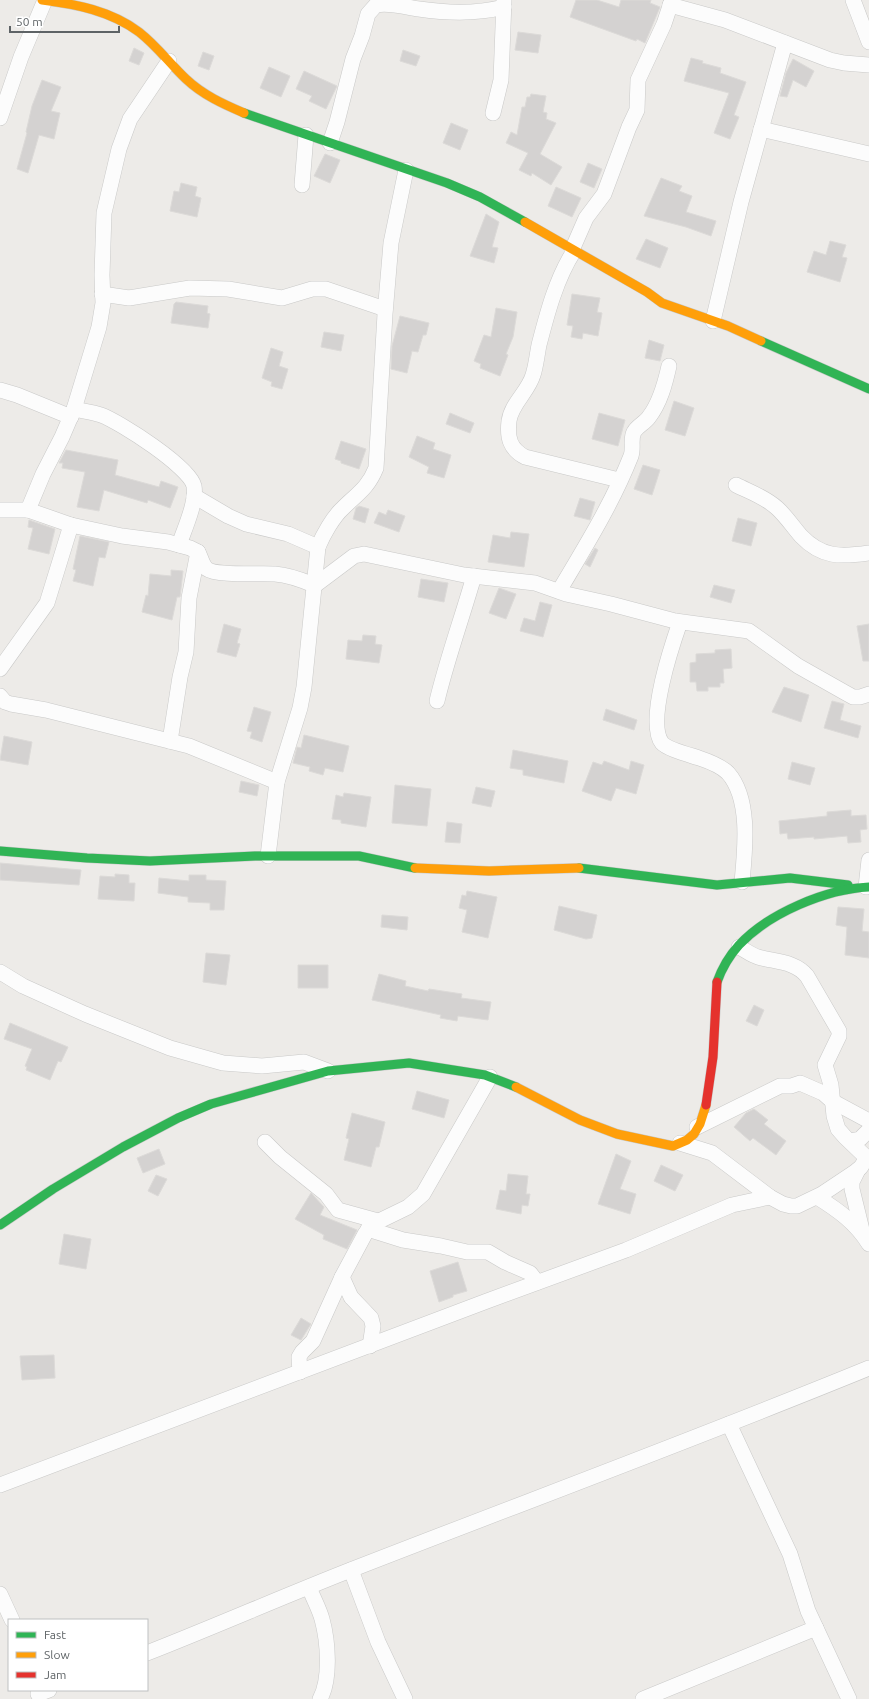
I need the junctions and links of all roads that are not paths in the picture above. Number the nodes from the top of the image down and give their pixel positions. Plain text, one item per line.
1 (42, 0) edge
2 (45, 0) edge
3 (854, 0) edge
4 (671, 3) edge
5 (504, 4) edge
6 (869, 14) edge
7 (869, 42) edge
8 (785, 43) junction
9 (169, 61) junction
10 (869, 65) edge
11 (493, 113) dead end
12 (0, 118) edge
13 (760, 129) junction
14 (306, 135) junction
15 (330, 144) junction
16 (869, 154) edge
17 (406, 170) junction
18 (302, 185) dead end
19 (573, 250) junction
20 (102, 294) junction
21 (385, 308) junction
22 (713, 321) junction
23 (669, 366) dead end
24 (869, 389) edge
25 (0, 390) edge
26 (72, 413) junction
27 (619, 480) junction
28 (736, 485) dead end
29 (194, 496) junction
30 (0, 510) edge
31 (28, 510) junction
32 (72, 525) junction
33 (179, 545) junction
34 (318, 547) junction
35 (198, 552) junction
36 (869, 553) edge
37 (474, 576) junction
38 (314, 585) junction
39 (558, 591) junction
40 (680, 622) junction
41 (0, 669) edge
42 (869, 694) edge
43 (0, 696) edge
44 (437, 701) dead end
45 (170, 741) junction
46 (276, 782) junction
47 (0, 851) edge
48 (268, 856) junction
49 (869, 860) edge
50 (742, 882) junction
51 (865, 887) edge
52 (738, 947) junction
53 (0, 972) edge
54 (328, 1071) junction
55 (490, 1077) junction
56 (832, 1101) junction
57 (869, 1121) edge
58 (697, 1127) junction
59 (869, 1130) edge
60 (850, 1141) junction
61 (265, 1142) dead end
62 (680, 1143) junction
63 (865, 1162) edge
64 (770, 1196) junction
65 (817, 1197) junction
66 (0, 1225) edge
67 (373, 1225) junction
68 (866, 1240) edge
69 (342, 1277) junction
70 (537, 1282) junction
71 (370, 1346) junction
72 (869, 1368) edge
73 (300, 1372) junction
74 (729, 1424) junction
75 (0, 1485) edge
76 (351, 1570) junction
77 (309, 1587) junction
78 (0, 1594) edge
79 (12, 1619) edge
80 (816, 1628) junction
81 (148, 1653) edge
82 (320, 1699) edge
83 (405, 1699) edge
84 (643, 1699) edge
85 (849, 1699) edge

1 - 2 street
2 - 9 street
2 - 12 street
3 - 6 street
3 - 7 street
4 - 8 street
4 - 19 street
5 - 11 street
5 - 15 street
8 - 10 street
8 - 13 street
9 - 14 street
9 - 20 street
13 - 16 street
13 - 22 street
14 - 15 street
14 - 18 street
15 - 17 street
17 - 19 street
17 - 21 street
19 - 22 street
19 - 27 street
20 - 21 street
20 - 26 street
21 - 34 street
22 - 24 street
23 - 27 street
25 - 26 street
26 - 29 street
26 - 31 street
27 - 39 street
28 - 36 street
29 - 33 street
29 - 34 street
30 - 31 street
31 - 32 street
32 - 33 street
32 - 41 street
33 - 35 street
34 - 38 street
35 - 38 street
35 - 45 street
37 - 38 street
37 - 39 street
37 - 44 street
38 - 46 street
39 - 40 street
40 - 42 street
40 - 50 street
43 - 45 street
45 - 46 street
46 - 48 street
47 - 48 street
48 - 50 street
49 - 51 street
50 - 51 street
51 - 52 street
52 - 56 street
52 - 58 street
53 - 54 street
54 - 55 street
54 - 66 street
55 - 62 street
55 - 67 street
56 - 57 street
56 - 58 street
56 - 60 street
58 - 62 street
59 - 60 street
60 - 63 street
61 - 67 street
62 - 64 street
63 - 65 street
63 - 68 street
64 - 65 street
64 - 70 street
65 - 68 street
67 - 69 street
67 - 70 street
69 - 71 street
69 - 73 street
70 - 71 street
71 - 73 street
72 - 74 street
73 - 75 street
74 - 76 street
74 - 80 street
76 - 77 street
76 - 83 street
77 - 81 street
77 - 82 street
78 - 79 street
80 - 84 street
80 - 85 street

